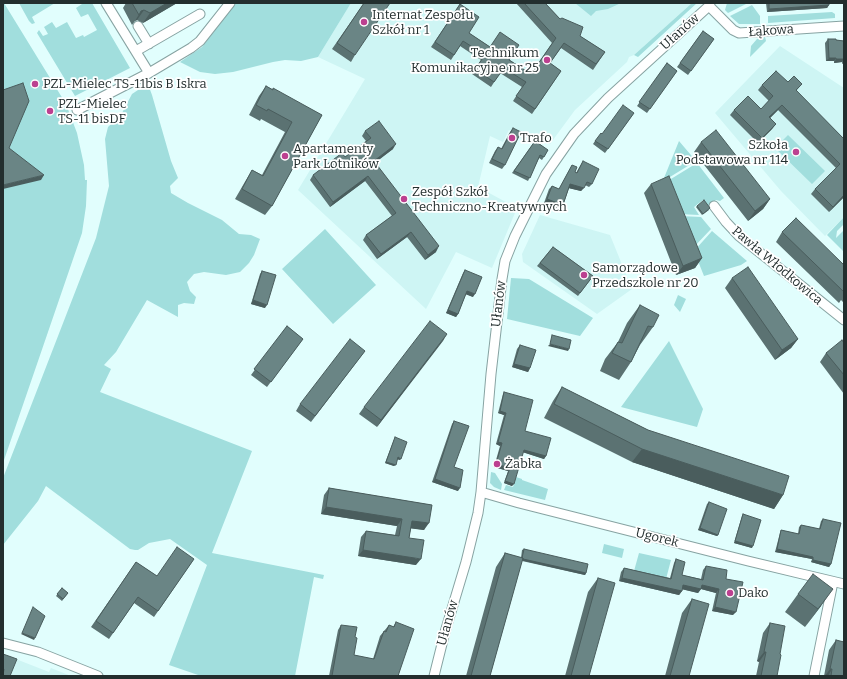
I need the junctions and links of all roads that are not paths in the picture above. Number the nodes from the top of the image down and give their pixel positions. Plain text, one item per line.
1 (230, 3) edge
2 (109, 4) edge
3 (710, 5) edge
4 (200, 14) dead end
5 (138, 26) edge
6 (844, 26) edge
7 (149, 44) junction
8 (136, 51) junction
9 (149, 73) junction
10 (77, 110) dead end
11 (714, 206) dead end
12 (844, 320) edge
13 (481, 492) junction
14 (833, 582) junction
15 (844, 584) edge
16 (3, 643) edge
17 (98, 676) edge
18 (434, 676) edge
19 (814, 676) edge

1 - 9 street
2 - 8 street
3 - 6 street, Łąkowa
3 - 13 street, Ułanów
4 - 7 street
5 - 7 street
7 - 8 street
8 - 9 street
9 - 10 street
11 - 12 street, Pawła Włodkowica
13 - 14 street, Ugorek
13 - 18 street, Ułanów
14 - 15 street, Ugorek
14 - 19 street
16 - 17 street

